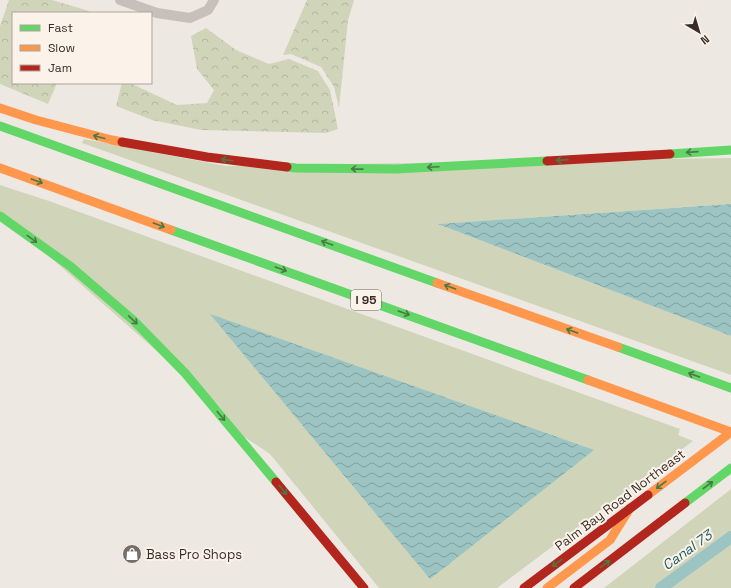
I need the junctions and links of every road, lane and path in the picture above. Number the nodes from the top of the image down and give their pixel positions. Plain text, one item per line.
1 (120, 0) edge
2 (214, 0) edge
3 (0, 108) edge
4 (0, 126) edge
5 (731, 150) edge
6 (0, 168) edge
7 (0, 216) edge
8 (731, 388) edge
9 (731, 432) edge
10 (728, 471) edge
11 (630, 508) junction
12 (364, 588) edge
13 (524, 588) edge
14 (547, 588) edge
15 (574, 588) edge

1 - 2 street
5 -> 3 main road
8 -> 4 main road
6 -> 9 main road, I 95
7 -> 12 main road
9 -> 11 main road, Palm Bay Road Northeast
15 -> 10 main road
11 -> 13 main road, Palm Bay Road Northeast
11 - 14 main road

